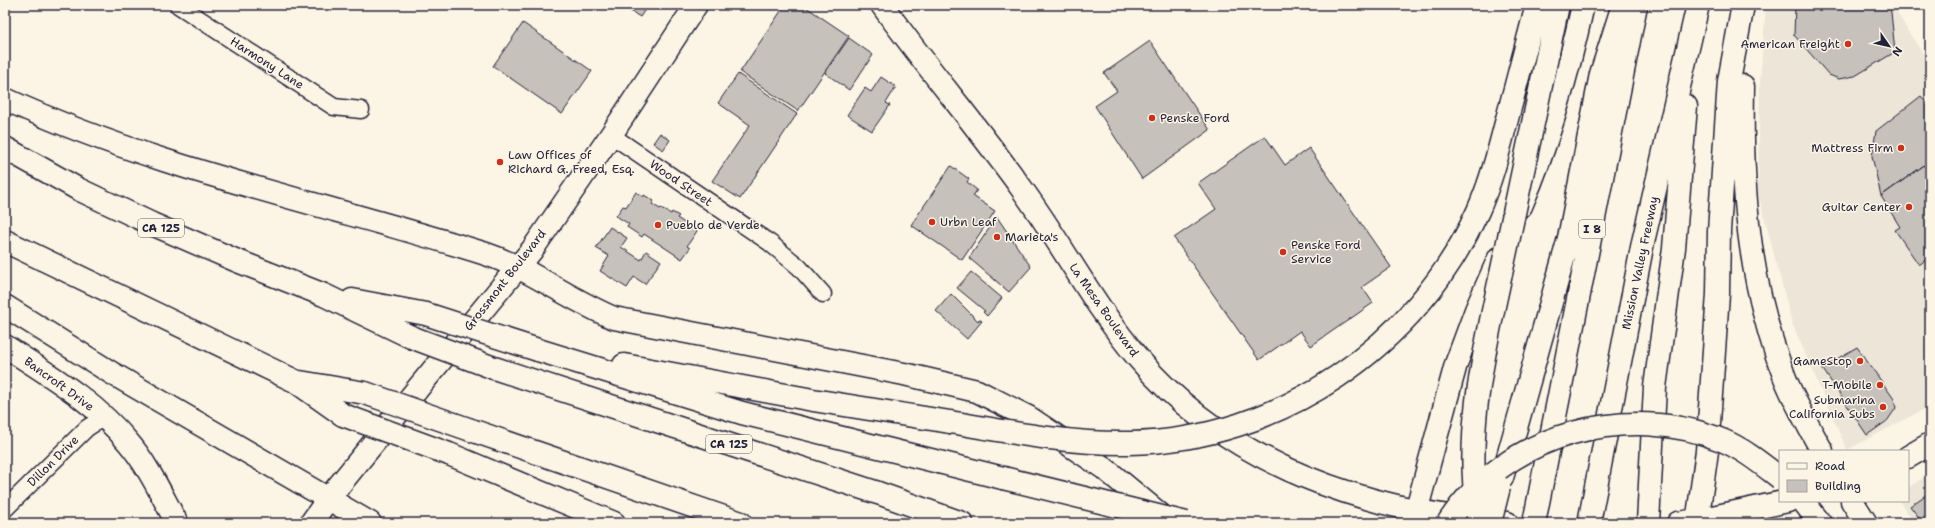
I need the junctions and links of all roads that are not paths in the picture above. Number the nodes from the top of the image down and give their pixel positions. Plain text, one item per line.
1 (178, 5) edge
2 (696, 5) edge
3 (882, 5) edge
4 (1537, 5) edge
5 (1558, 5) edge
6 (1582, 5) edge
7 (1623, 5) edge
8 (1636, 5) edge
9 (1698, 5) edge
10 (1744, 5) edge
11 (1693, 28) junction
12 (5, 99) edge
13 (361, 110) dead end
14 (611, 135) junction
15 (5, 148) edge
16 (5, 241) edge
17 (518, 269) junction
18 (823, 294) dead end
19 (324, 295) junction
20 (5, 306) edge
21 (5, 346) edge
22 (538, 350) junction
23 (295, 381) junction
24 (104, 417) junction
25 (1930, 444) edge
26 (1821, 450) edge
27 (1909, 457) edge
28 (1779, 477) edge
29 (328, 499) junction
30 (1783, 502) edge
31 (1804, 502) edge
32 (1853, 502) edge
33 (5, 509) edge
34 (1414, 517) edge
35 (1691, 522) edge
36 (178, 523) edge
37 (311, 523) edge
38 (370, 523) edge
39 (614, 523) edge
40 (741, 523) edge
41 (962, 523) edge
42 (1170, 523) edge
43 (1186, 523) edge
44 (1448, 523) edge
45 (1480, 523) edge
46 (1490, 523) edge
47 (1507, 523) edge
48 (1534, 523) edge
49 (1589, 523) edge
50 (1648, 523) edge
51 (1820, 523) edge
52 (1866, 523) edge

1 - 13 street, Harmony Lane
2 - 14 main road, Grossmont Boulevard
3 - 34 main road, La Mesa Boulevard
4 - 22 main road, bridge
5 - 45 main road, bridge
6 - 34 main road
7 - 46 main road, bridge
8 - 48 main road, I 8
9 - 11 main road, Mission Valley Freeway
10 - 26 main road
10 - 35 main road
11 - 49 main road, Mission Valley Freeway
11 - 50 main road
12 - 17 main road
14 - 17 main road, Grossmont Boulevard
14 - 18 street, Wood Street
15 - 19 main road, CA 125
16 - 23 main road
17 - 29 main road, Grossmont Boulevard
17 - 42 main road
19 - 22 main road, bridge
19 - 41 main road, CA 125, bridge
20 - 29 main road
21 - 24 main road, Bancroft Drive
22 - 43 main road, bridge
23 - 39 main road, bridge
23 - 40 main road, bridge
24 - 33 street, Dillon Drive
24 - 36 main road, Bancroft Drive
25 - 27 main road
28 - 44 main road, bridge
29 - 37 main road, Grossmont Boulevard
29 - 38 main road
30 - 35 main road
31 - 51 main road
32 - 52 main road
34 - 47 main road, La Mesa Boulevard

